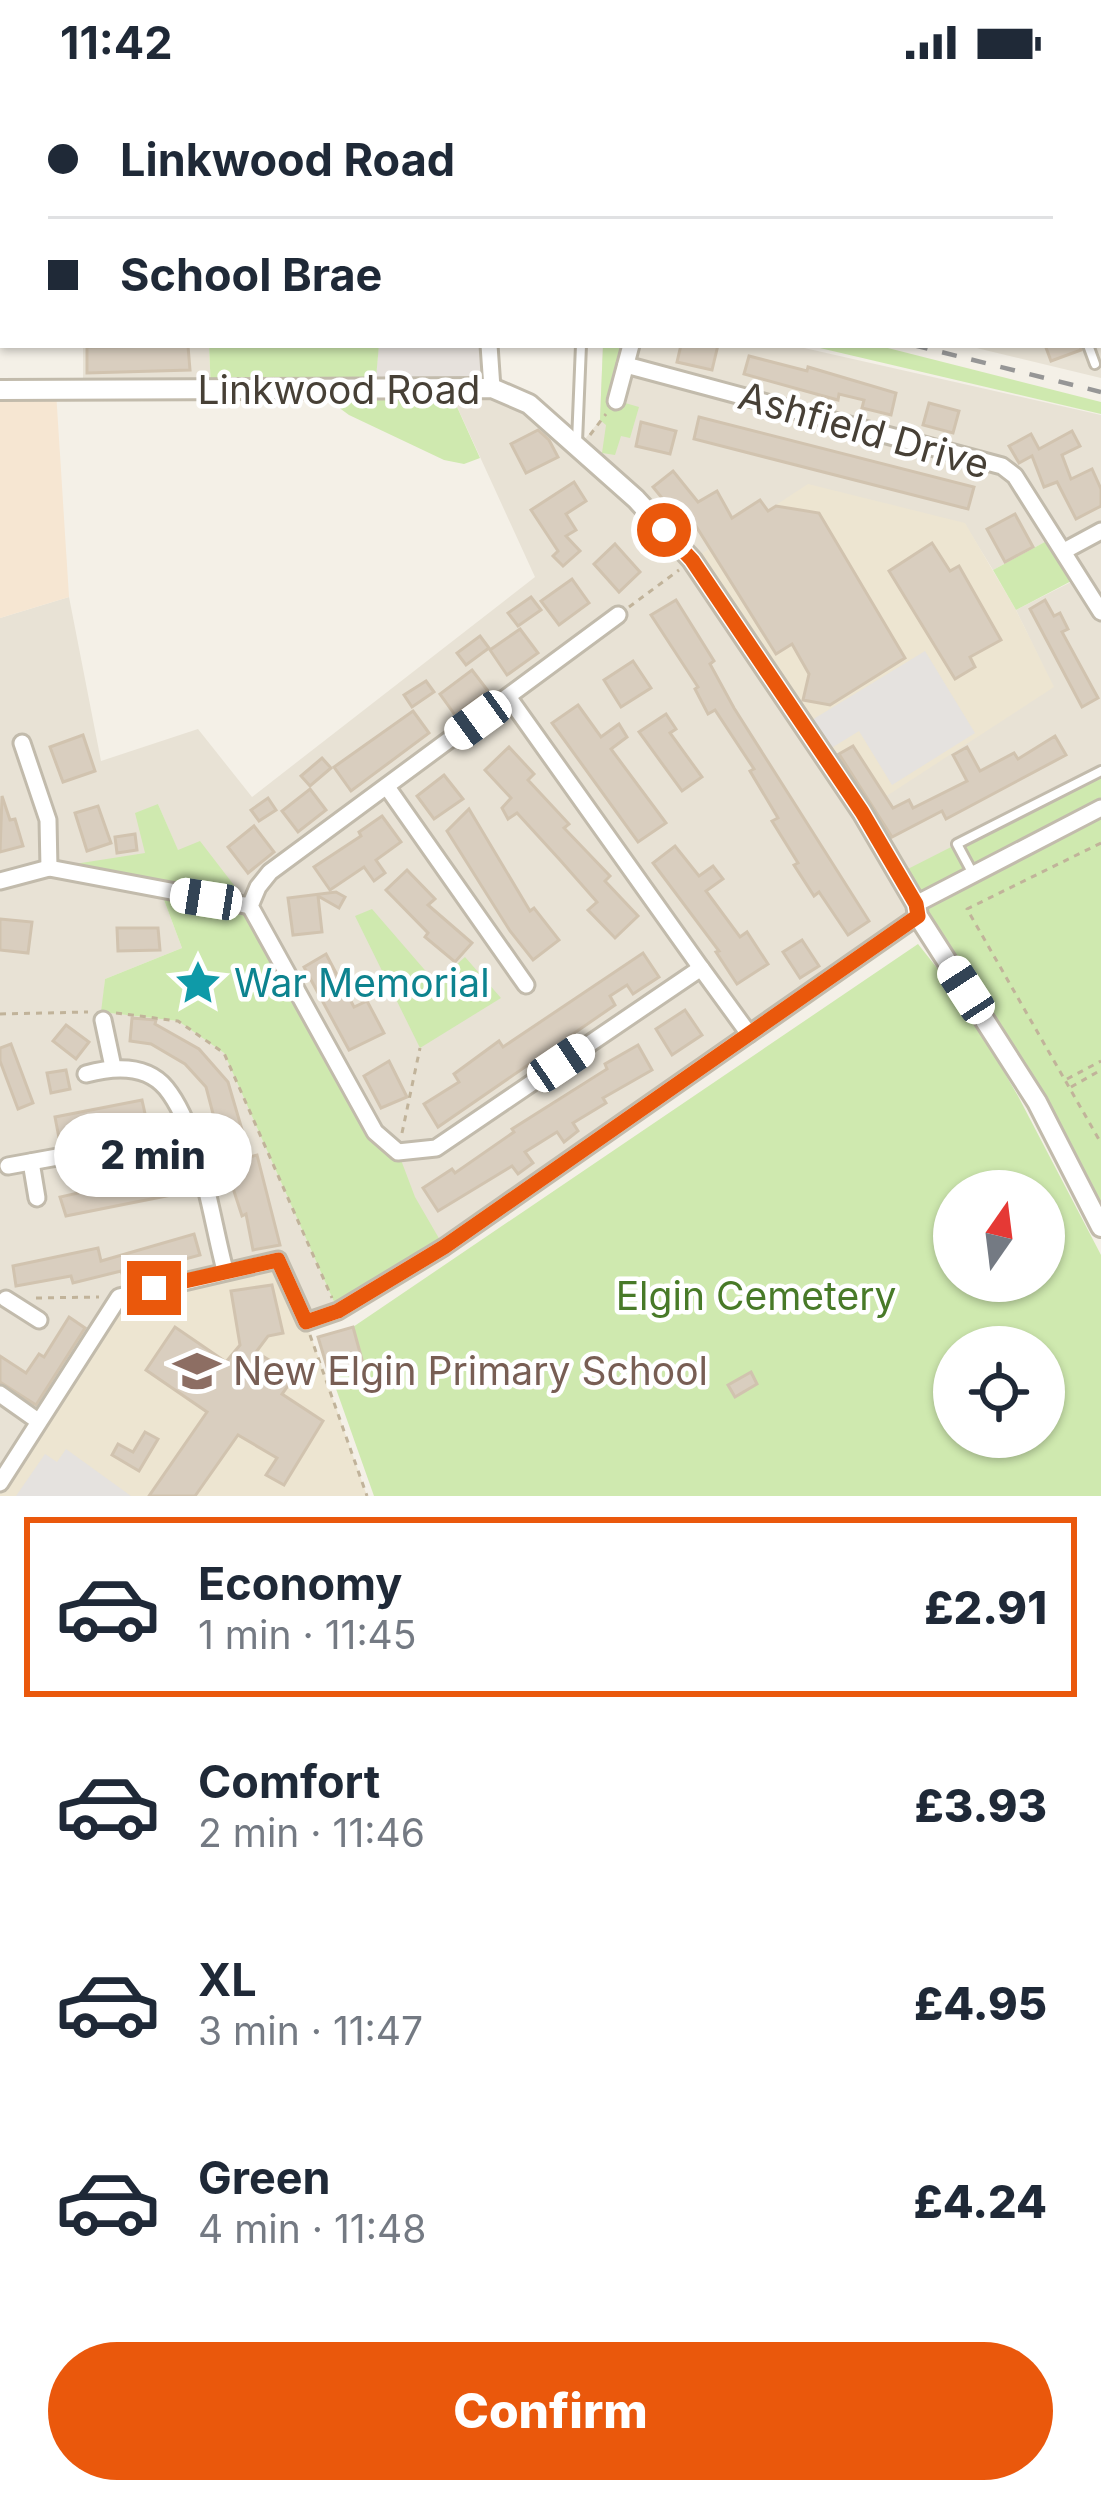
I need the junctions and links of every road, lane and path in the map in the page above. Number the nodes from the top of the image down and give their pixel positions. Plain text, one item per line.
1 (489, 348) edge
2 (581, 348) edge
3 (630, 348) edge
4 (1089, 348) edge
5 (1095, 364) dead end
6 (626, 365) junction
7 (492, 388) junction
8 (0, 390) edge
9 (616, 401) joint
10 (577, 450) junction
11 (1101, 531) edge
12 (1064, 550) junction
13 (692, 560) junction
14 (1101, 612) edge
15 (618, 615) joint
16 (509, 698) junction
17 (22, 743) dead end
18 (1101, 771) edge
19 (387, 787) junction
20 (1101, 808) edge
21 (1101, 843) edge
22 (49, 868) junction
23 (973, 873) junction
24 (0, 881) edge
25 (250, 906) junction
26 (917, 910) junction
27 (701, 968) junction
28 (526, 985) dead end
29 (0, 1014) edge
30 (103, 1020) dead end
31 (749, 1034) junction
32 (420, 1048) dead end
33 (1101, 1061) edge
34 (112, 1067) junction
35 (1101, 1070) edge
36 (86, 1074) dead end
37 (1066, 1079) junction
38 (1070, 1087) junction
39 (189, 1133) junction
40 (1101, 1143) edge
41 (398, 1152) junction
42 (32, 1162) junction
43 (8, 1166) dead end
44 (37, 1198) dead end
45 (1101, 1227) edge
46 (225, 1270) junction
47 (118, 1297) junction
48 (2, 1300) edge
49 (338, 1311) junction
50 (39, 1320) dead end
51 (306, 1322) junction
52 (0, 1394) edge
53 (38, 1421) junction
54 (0, 1484) edge
55 (367, 1496) edge

1 - 7 street
2 - 10 lane
3 - 6 street
4 - 5 lane
6 - 9 street
6 - 12 street, Ashfield Drive
7 - 8 street, Linkwood Road
7 - 10 street, Linkwood Road
9 - 10 path
10 - 13 street, Linkwood Road
11 - 12 street
12 - 14 street, Ashfield Drive
13 - 15 path
13 - 26 street, Linkwood Road
15 - 16 street
16 - 19 street
16 - 27 street
17 - 22 street
18 - 23 lane
19 - 25 street
19 - 28 street
20 - 23 street
21 - 37 path
22 - 24 street
22 - 25 street
23 - 26 street
25 - 41 street
26 - 31 street
26 - 45 street, Linkwood Road
27 - 31 street
27 - 41 street
29 - 49 path
30 - 34 street
31 - 49 street
32 - 41 path
33 - 37 path
34 - 36 street
34 - 39 street
35 - 38 path
37 - 38 path
38 - 40 path
39 - 42 street
39 - 46 street
42 - 43 street
42 - 44 street
46 - 47 street
46 - 51 street
47 - 48 path
47 - 53 street
48 - 50 street
49 - 51 street
51 - 55 path
52 - 53 street
53 - 54 street

